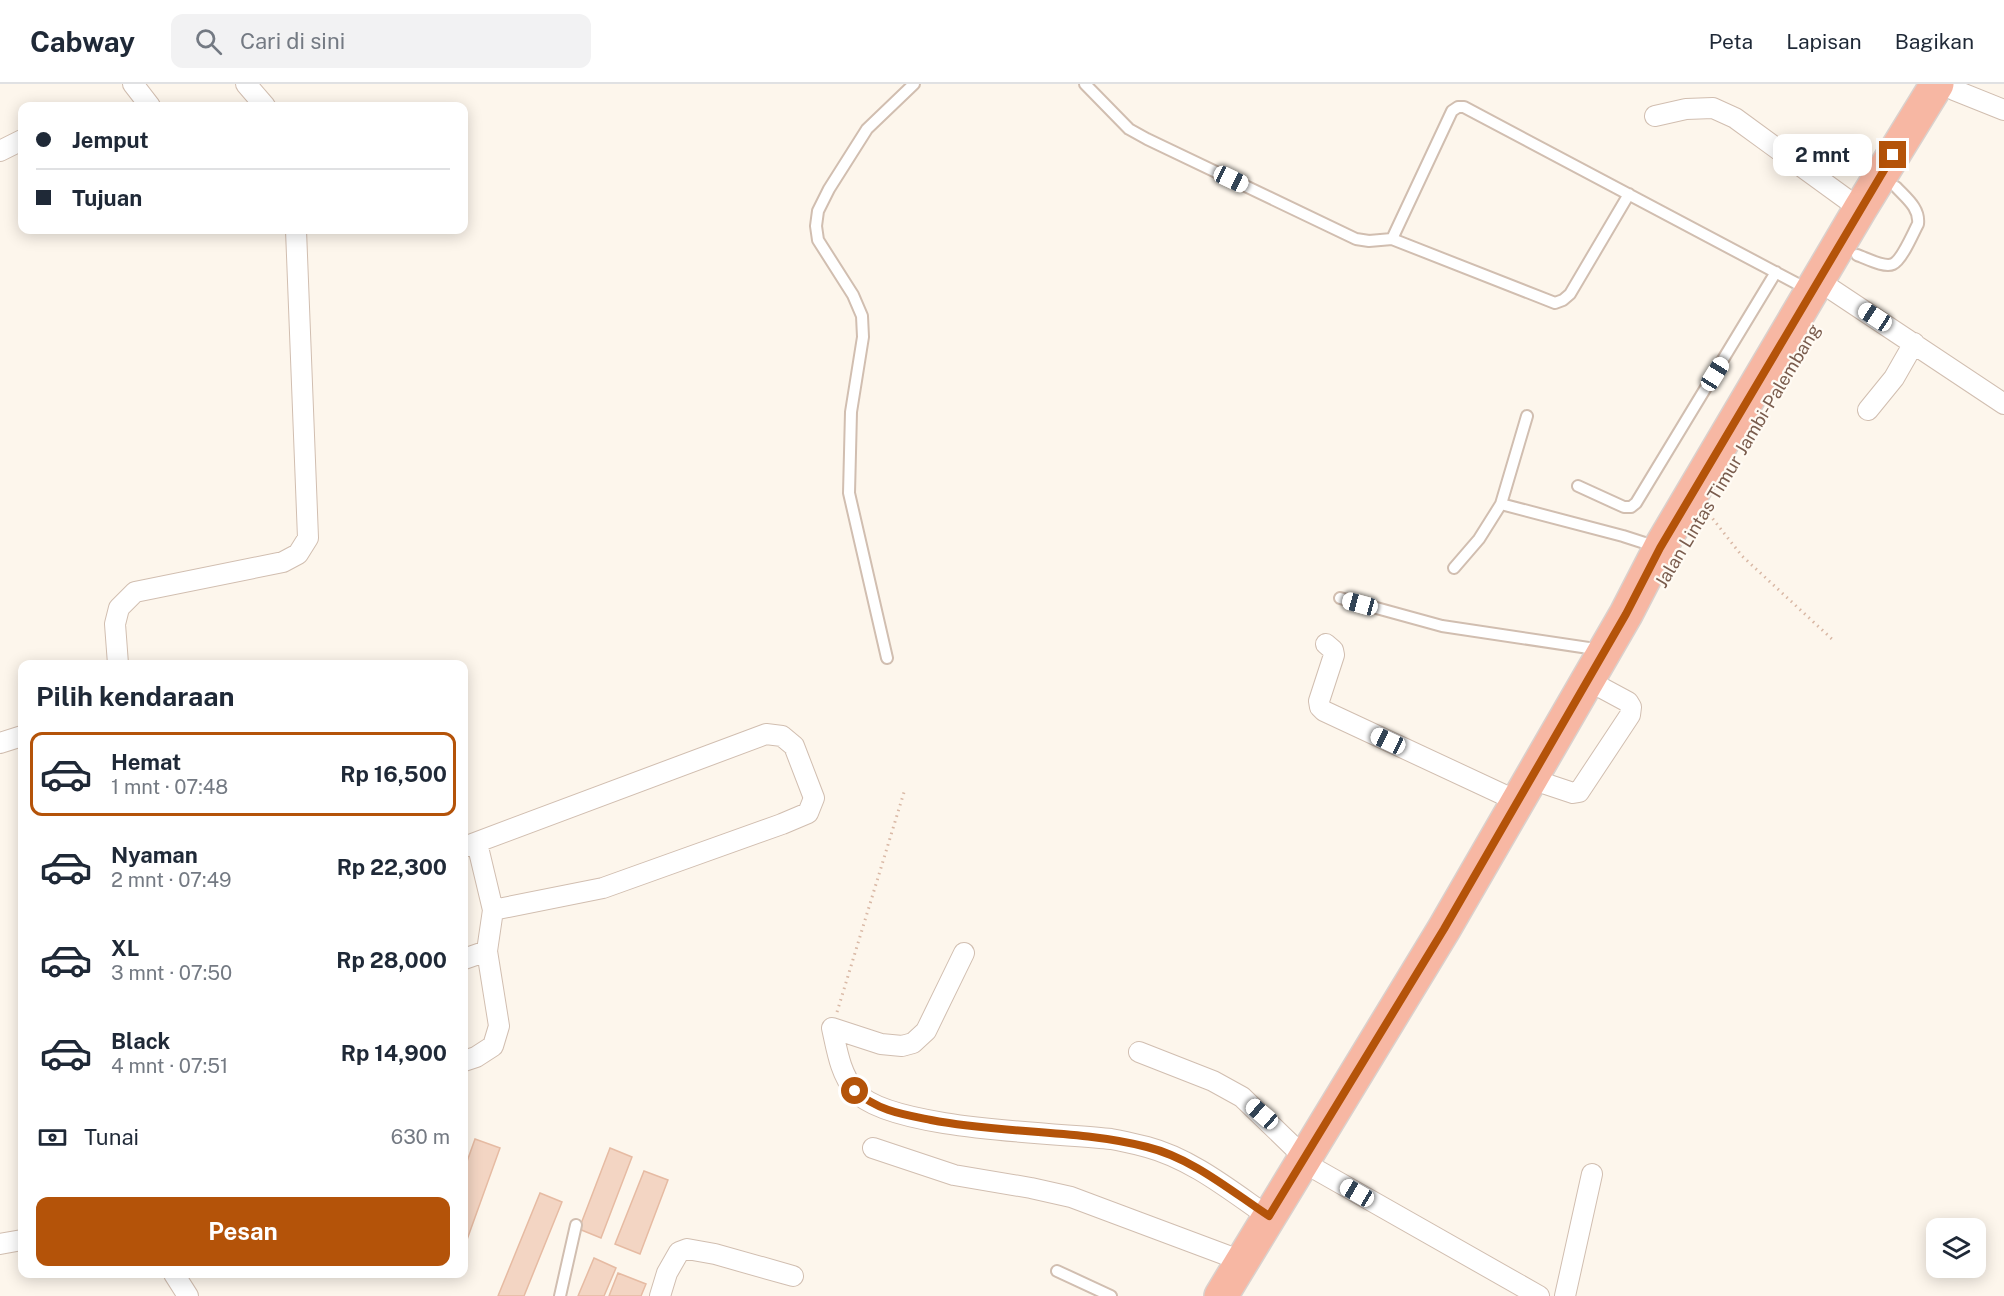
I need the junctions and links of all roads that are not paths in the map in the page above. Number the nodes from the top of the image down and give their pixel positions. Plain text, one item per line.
1 (133, 84) edge
2 (246, 84) edge
3 (914, 84) edge
4 (1085, 84) edge
5 (1949, 86) edge
6 (147, 102) edge
7 (262, 102) edge
8 (2004, 110) edge
9 (1654, 116) dead end
10 (18, 142) edge
11 (0, 151) edge
12 (1629, 194) junction
13 (1860, 209) junction
14 (296, 234) edge
15 (1392, 239) junction
16 (1776, 272) junction
17 (1822, 288) junction
18 (1914, 343) junction
19 (2004, 404) edge
20 (1868, 410) dead end
21 (1527, 416) dead end
22 (1578, 486) dead end
23 (1501, 504) junction
24 (1660, 548) junction
25 (1454, 568) dead end
26 (1340, 598) dead end
27 (1326, 644) dead end
28 (1605, 651) junction
29 (888, 658) dead end
30 (118, 660) edge
31 (18, 737) edge
32 (0, 743) edge
33 (1517, 801) junction
34 (470, 845) edge
35 (493, 910) junction
36 (487, 951) junction
37 (964, 953) dead end
38 (468, 958) edge
39 (1139, 1052) dead end
40 (468, 1060) edge
41 (873, 1148) dead end
42 (1311, 1164) junction
43 (1592, 1174) dead end
44 (1269, 1216) junction
45 (576, 1225) dead end
46 (18, 1241) edge
47 (0, 1244) edge
48 (1242, 1261) junction
49 (1058, 1271) dead end
50 (793, 1276) dead end
51 (177, 1278) edge
52 (188, 1296) edge
53 (560, 1296) edge
54 (660, 1296) edge
55 (1111, 1296) edge
56 (1221, 1296) edge
57 (1247, 1296) edge
58 (1539, 1296) edge
59 (1565, 1296) edge

1 - 6 street
2 - 7 street
3 - 29 lane
4 - 15 lane
5 - 8 street
5 - 13 highway, Jalan Lintas Timur Jambi-Palembang
5 - 17 highway, Jalan Lintas Timur Jambi-Palembang
9 - 13 street
10 - 11 street
12 - 15 lane
12 - 15 lane
12 - 16 lane
13 - 17 highway, Jalan Lintas Timur Jambi-Palembang
14 - 30 street
16 - 17 lane
16 - 22 lane
17 - 18 street
17 - 24 highway, Jalan Lintas Timur Jambi-Palembang
17 - 42 highway, Jalan Lintas Timur Jambi-Palembang
18 - 19 street
18 - 20 street
21 - 23 lane
23 - 24 lane
23 - 25 lane
24 - 28 highway, Jalan Lintas Timur Jambi-Palembang
26 - 28 lane
27 - 33 street
28 - 33 highway, Jalan Lintas Timur Jambi-Palembang
31 - 32 street
33 - 42 highway, Jalan Lintas Timur Jambi-Palembang
34 - 35 street
34 - 35 street
35 - 36 street
36 - 38 street
36 - 40 street
37 - 44 street
39 - 42 street
41 - 48 street
42 - 44 highway, Jalan Lintas Timur Jambi-Palembang
42 - 57 highway, Jalan Lintas Timur Jambi-Palembang
42 - 58 street
43 - 59 street
44 - 48 highway, Jalan Lintas Timur Jambi-Palembang
45 - 53 lane
46 - 47 street
48 - 56 highway, Jalan Lintas Timur Jambi-Palembang
49 - 55 lane
50 - 54 street
51 - 52 street

